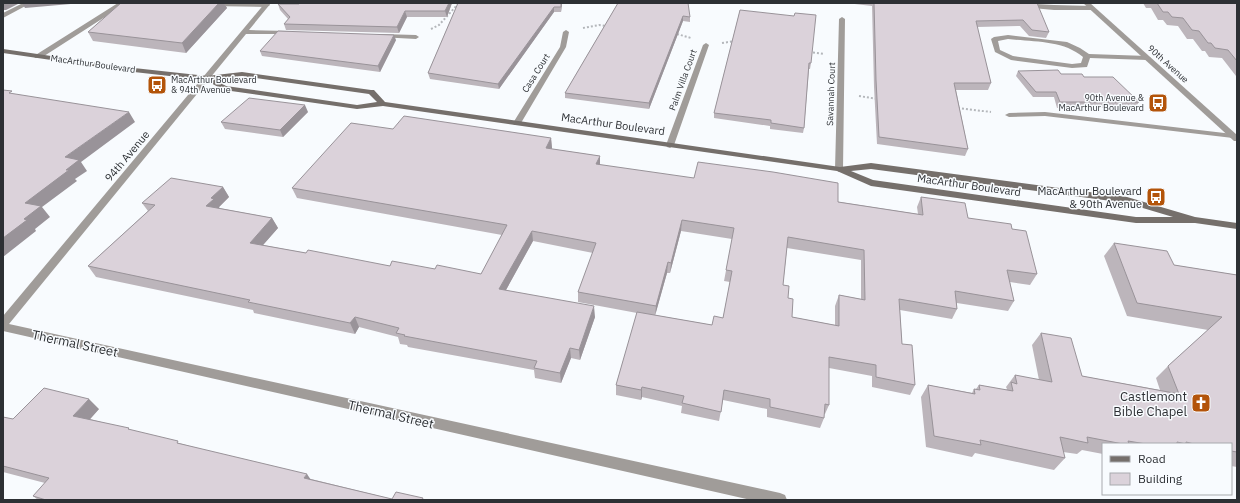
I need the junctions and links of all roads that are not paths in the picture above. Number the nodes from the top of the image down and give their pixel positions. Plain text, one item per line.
1 (28, 3) edge
2 (999, 3) edge
3 (137, 4) edge
4 (200, 4) edge
5 (268, 4) edge
6 (1089, 6) edge
7 (3, 16) edge
8 (842, 19) dead end
9 (245, 32) junction
10 (566, 32) road end
11 (297, 33) edge
12 (376, 36) edge
13 (416, 37) road end
14 (706, 45) road end
15 (3, 51) edge
16 (38, 56) junction
17 (1087, 56) junction
18 (1147, 58) junction
19 (207, 78) junction
20 (383, 104) junction
21 (1009, 115) road end
22 (516, 123) junction
23 (1235, 137) edge
24 (670, 145) junction
25 (839, 169) junction
26 (1195, 220) junction
27 (1237, 226) edge
28 (3, 324) edge
29 (3, 327) edge
30 (780, 500) edge

1 - 7 street
2 - 6 street
3 - 16 street
4 - 5 street
5 - 9 street, 94th Avenue
6 - 18 street, 90th Avenue
8 - 25 street, Savannah Court
9 - 11 street
9 - 19 street, 94th Avenue
10 - 22 street, Casa Court
12 - 13 street
14 - 24 street, Palm Villa Court
15 - 16 main road, MacArthur Boulevard
16 - 19 main road, MacArthur Boulevard
17 - 17 street
17 - 18 street
18 - 23 street, 90th Avenue
19 - 20 main road, MacArthur Boulevard
19 - 20 main road, MacArthur Boulevard
19 - 28 street, 94th Avenue
20 - 22 main road, MacArthur Boulevard
21 - 23 street
22 - 24 main road, MacArthur Boulevard
24 - 25 main road, MacArthur Boulevard
25 - 26 main road, MacArthur Boulevard
25 - 26 main road, MacArthur Boulevard
26 - 27 main road, MacArthur Boulevard
29 - 30 street, Thermal Street

